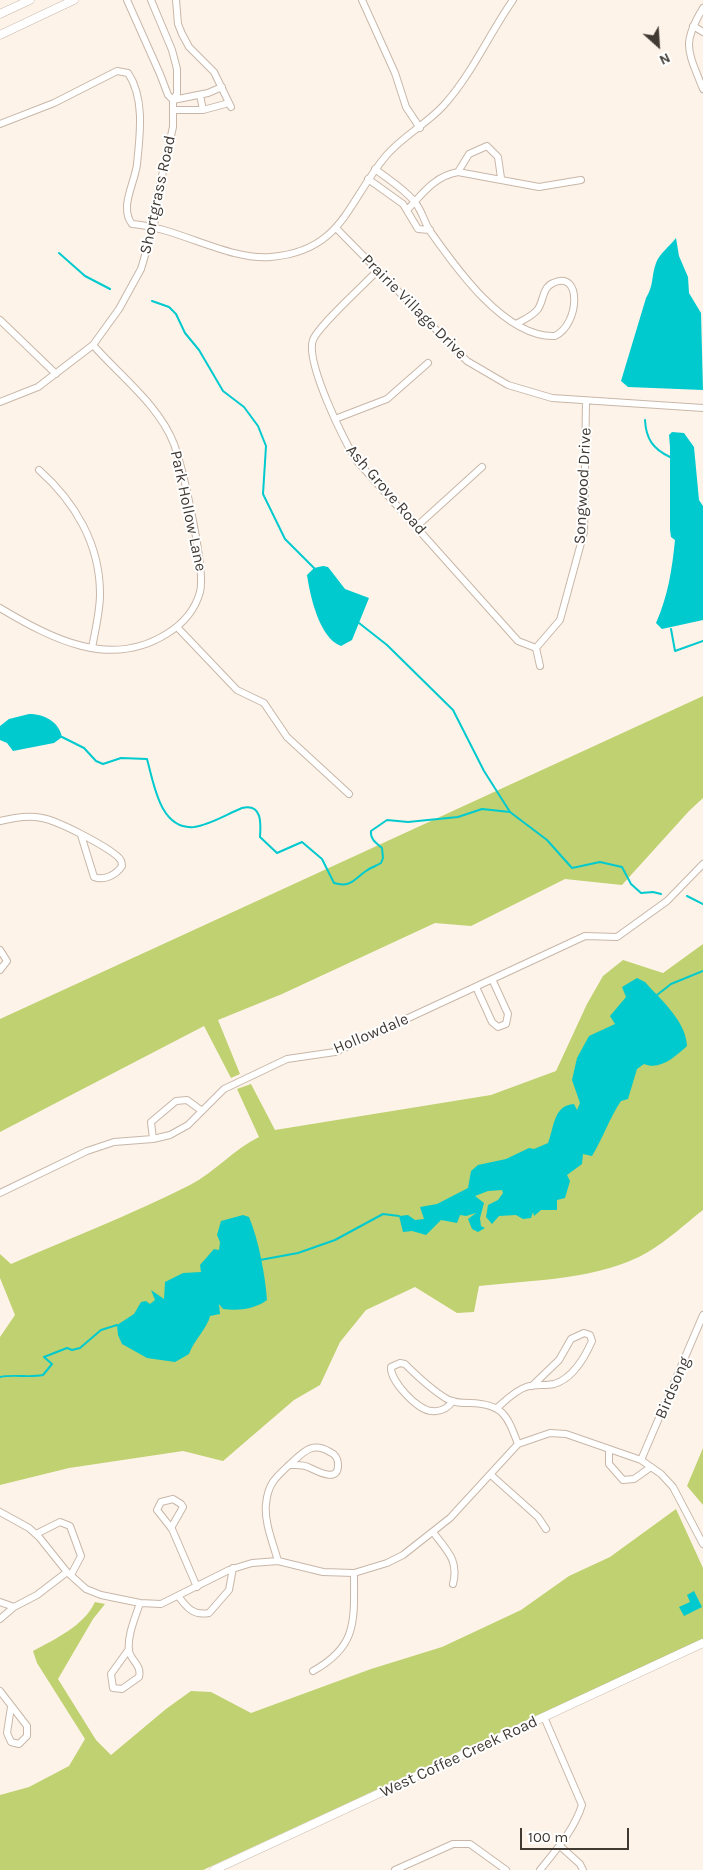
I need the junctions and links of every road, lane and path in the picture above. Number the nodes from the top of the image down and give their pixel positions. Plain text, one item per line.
1 (30, 0) edge
2 (74, 0) edge
3 (127, 0) edge
4 (151, 0) edge
5 (176, 0) edge
6 (362, 0) edge
7 (513, 0) edge
8 (703, 8) edge
9 (0, 14) edge
10 (693, 26) junction
11 (703, 32) edge
12 (0, 35) edge
13 (702, 83) edge
14 (222, 87) junction
15 (200, 95) junction
16 (173, 100) junction
17 (173, 110) junction
18 (204, 110) junction
19 (0, 124) edge
20 (420, 128) junction
21 (375, 169) junction
22 (458, 172) junction
23 (501, 178) junction
24 (368, 179) junction
25 (581, 180) dead end
26 (402, 190) junction
27 (396, 198) junction
28 (415, 202) junction
29 (408, 209) junction
30 (154, 225) junction
31 (336, 228) junction
32 (430, 230) junction
33 (378, 270) junction
34 (1, 323) edge
35 (516, 324) junction
36 (93, 344) junction
37 (428, 363) dead end
38 (56, 374) junction
39 (0, 402) edge
40 (586, 402) junction
41 (703, 408) edge
42 (335, 419) junction
43 (482, 468) dead end
44 (39, 470) dead end
45 (417, 526) junction
46 (0, 608) edge
47 (177, 627) junction
48 (92, 648) junction
49 (536, 648) junction
50 (540, 666) dead end
51 (349, 794) dead end
52 (0, 821) edge
53 (81, 835) junction
54 (703, 864) edge
55 (0, 950) edge
56 (0, 970) edge
57 (492, 979) junction
58 (476, 987) junction
59 (202, 1110) junction
60 (153, 1139) junction
61 (0, 1193) edge
62 (703, 1315) edge
63 (532, 1386) junction
64 (453, 1401) junction
65 (498, 1407) junction
66 (518, 1444) junction
67 (609, 1449) junction
68 (641, 1460) junction
69 (289, 1465) junction
70 (651, 1467) junction
71 (491, 1475) junction
72 (0, 1512) edge
73 (171, 1528) junction
74 (546, 1529) dead end
75 (433, 1532) junction
76 (36, 1534) junction
77 (703, 1544) edge
78 (278, 1561) junction
79 (233, 1568) junction
80 (354, 1573) junction
81 (69, 1574) junction
82 (453, 1584) dead end
83 (198, 1587) junction
84 (179, 1597) junction
85 (0, 1602) edge
86 (140, 1604) junction
87 (14, 1607) junction
88 (0, 1619) edge
89 (703, 1643) edge
90 (129, 1649) junction
91 (312, 1671) dead end
92 (0, 1691) edge
93 (11, 1707) junction
94 (544, 1717) junction
95 (560, 1846) junction
96 (214, 1870) edge
97 (394, 1870) edge
98 (506, 1870) edge
99 (540, 1870) edge
100 (583, 1870) edge

1 - 9 street
2 - 12 street
3 - 16 street, Shortgrass Road
4 - 16 street, Shortgrass Road
5 - 14 street
6 - 20 street
7 - 20 street
8 - 10 street
10 - 11 street
10 - 13 street
14 - 15 street
14 - 18 street
15 - 16 street
15 - 18 street
16 - 17 street, Shortgrass Road
17 - 18 street
17 - 30 street, Shortgrass Road
19 - 30 street
20 - 21 street
21 - 24 street
21 - 26 street
22 - 23 street
22 - 23 street
22 - 28 street
23 - 25 street
24 - 27 street
24 - 31 street
26 - 27 street
26 - 28 street
27 - 29 street
28 - 29 street
28 - 32 street
29 - 32 street
30 - 31 street
30 - 36 street, Shortgrass Road
31 - 33 street, Prairie Village Drive
32 - 35 street
33 - 40 street, Prairie Village Drive
33 - 42 street, Ash Grove Road
34 - 38 street
35 - 35 street
36 - 38 street, Shortgrass Road
36 - 47 street, Park Hollow Lane
37 - 42 street
38 - 39 street, Shortgrass Road
40 - 41 street, Prairie Village Drive
40 - 49 street, Songwood Drive
42 - 45 street, Ash Grove Road
43 - 45 street
44 - 48 street
45 - 49 street, Ash Grove Road
46 - 48 street, Park Hollow Lane
47 - 48 street, Park Hollow Lane
47 - 51 street
49 - 50 street
52 - 53 street
53 - 53 street
54 - 57 street, Hollowdale
55 - 56 street
57 - 58 street, Hollowdale
57 - 58 street
58 - 59 street, Hollowdale
59 - 60 street, Hollowdale
59 - 60 street
60 - 61 street, Hollowdale
62 - 68 street, Birdsong
63 - 63 street
63 - 65 street
64 - 64 street
64 - 65 street
65 - 66 street
66 - 67 street
66 - 71 street
67 - 68 street
67 - 70 street
68 - 70 street
69 - 69 street
69 - 78 street
70 - 77 street
71 - 74 street
71 - 75 street
72 - 76 street
73 - 73 street
73 - 83 street
75 - 80 street
75 - 82 street
76 - 81 street
76 - 81 street
78 - 79 street
78 - 80 street
79 - 83 street
79 - 84 street
80 - 91 street
81 - 86 street
81 - 87 street
83 - 84 street
84 - 86 street
85 - 87 street
86 - 90 street
87 - 88 street
89 - 94 street, West Coffee Creek Road
90 - 90 street
92 - 93 street
93 - 93 street
94 - 95 street
94 - 96 street, West Coffee Creek Road
95 - 99 street
95 - 100 street
97 - 98 street

